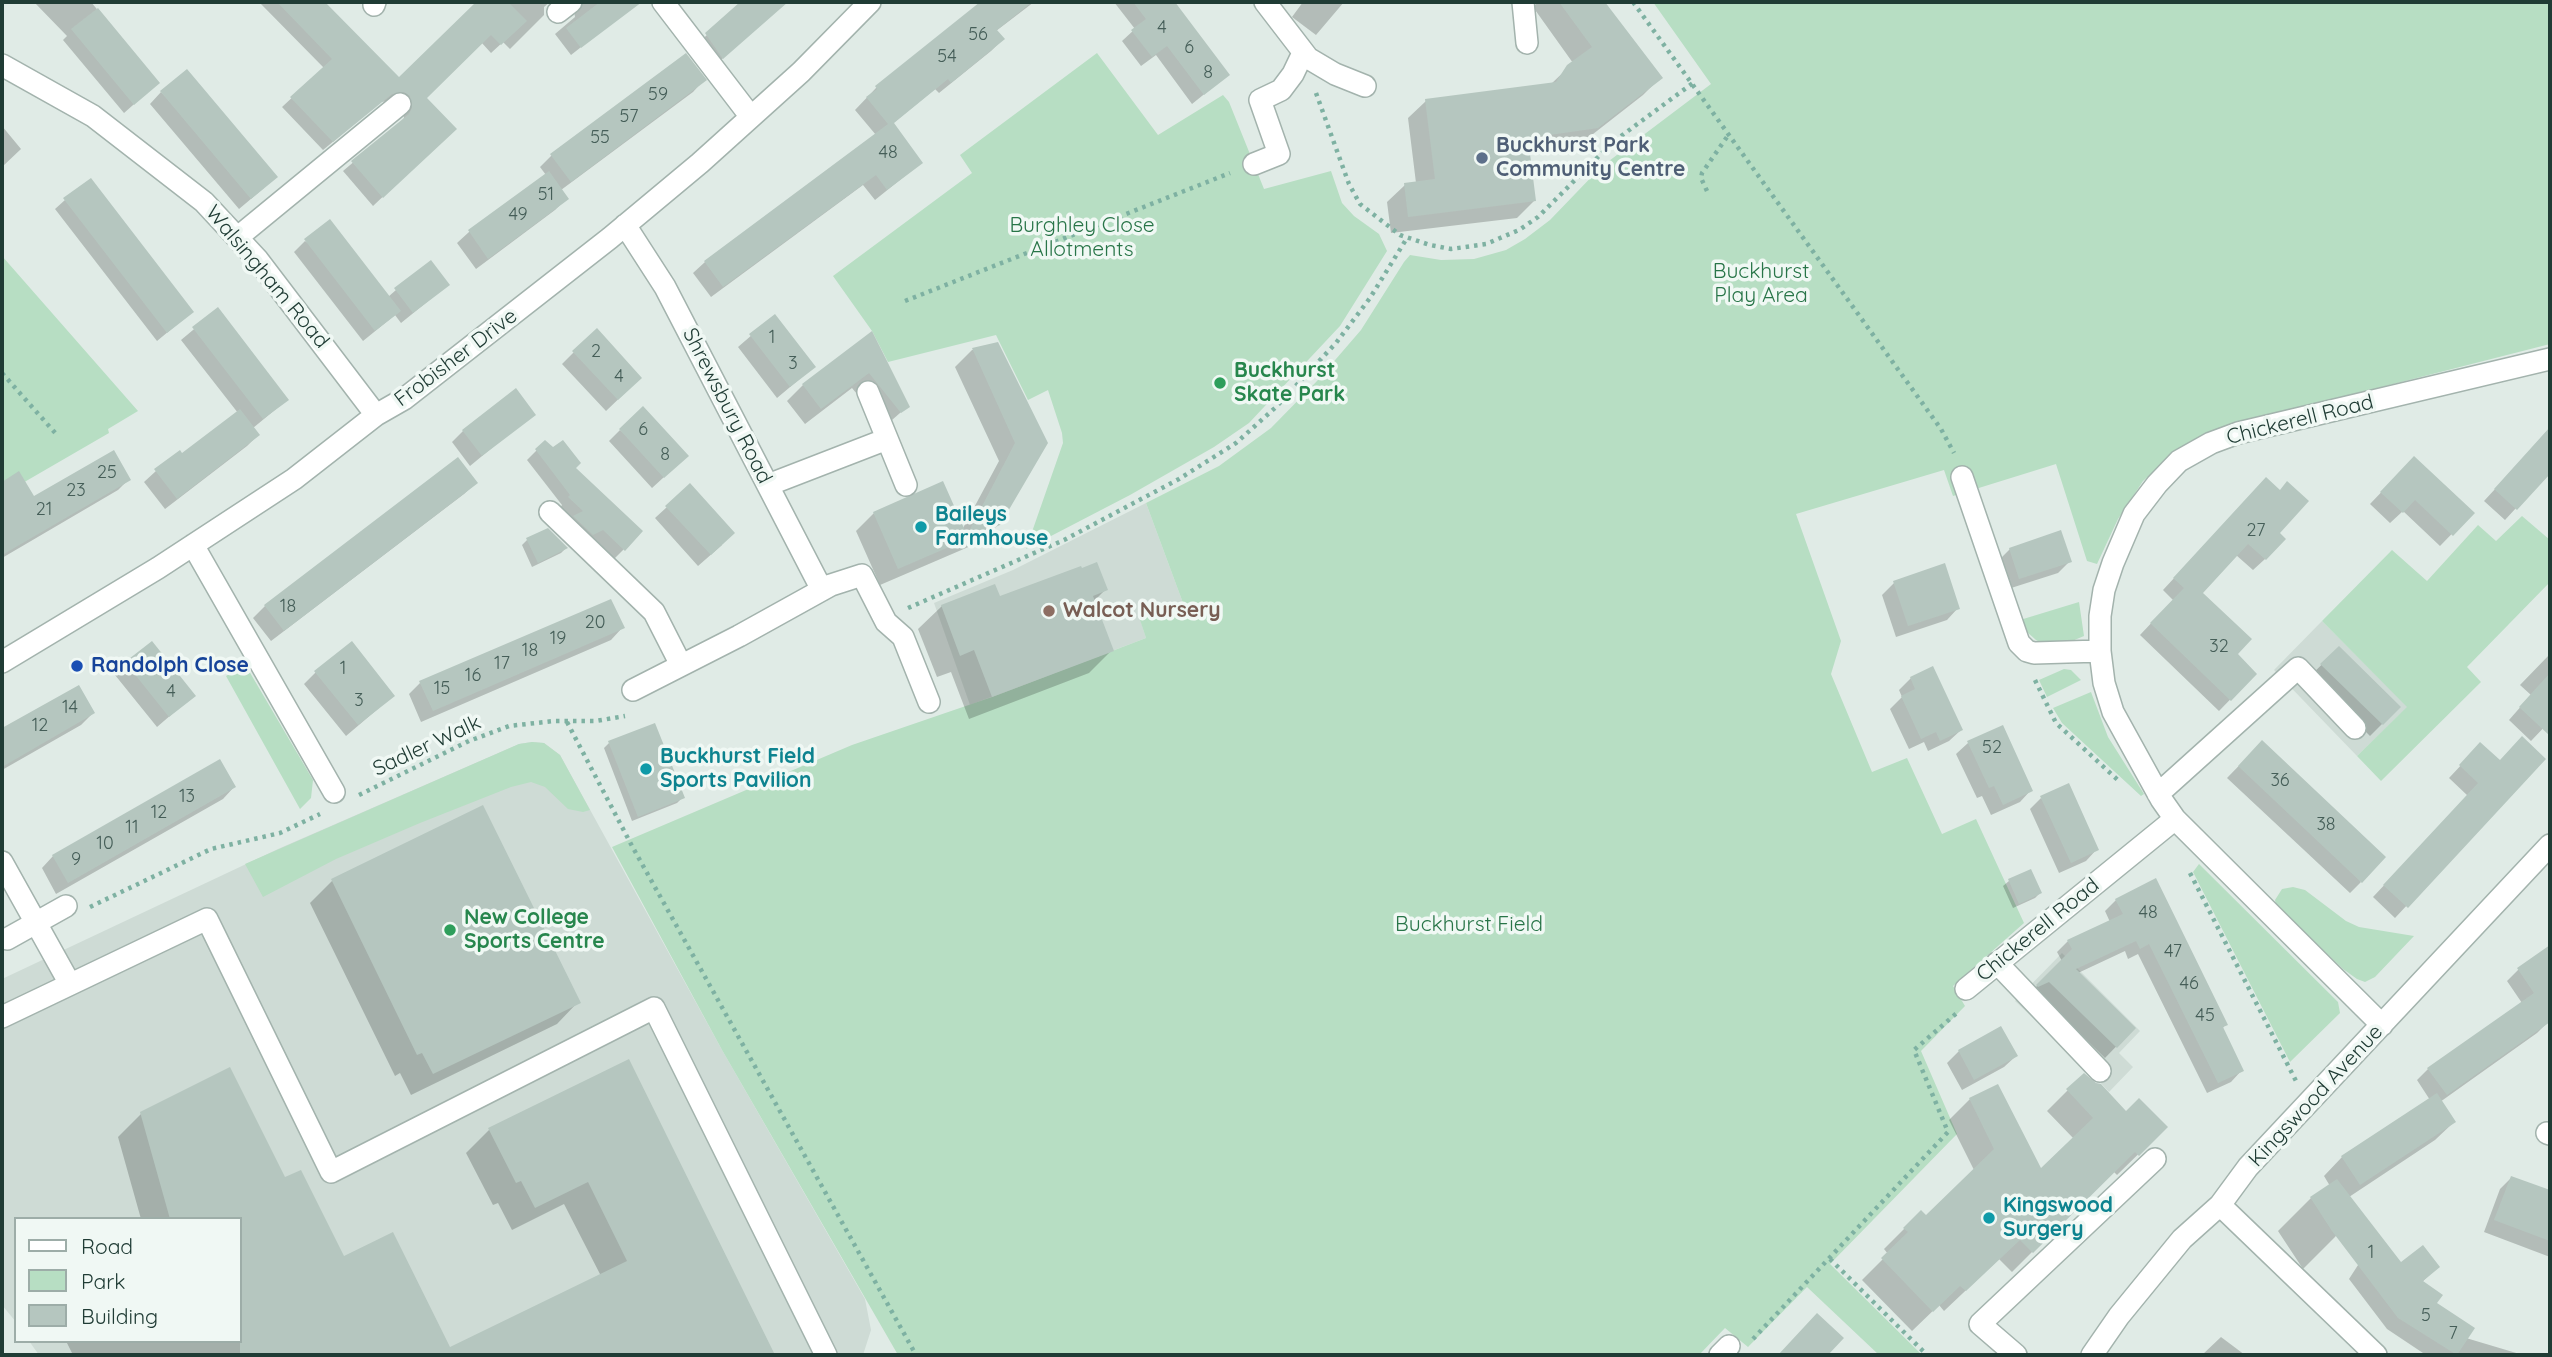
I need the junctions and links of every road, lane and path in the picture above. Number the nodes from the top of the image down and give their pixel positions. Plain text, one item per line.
1 (663, 2) edge
2 (870, 2) edge
3 (1265, 2) edge
4 (1523, 2) edge
5 (1633, 2) edge
6 (1527, 43) dead end
7 (1302, 54) junction
8 (2, 65) edge
9 (1693, 83) junction
10 (1366, 86) dead end
11 (400, 104) dead end
12 (751, 117) junction
13 (1729, 134) junction
14 (1254, 164) joint
15 (1707, 191) dead end
16 (625, 225) junction
17 (238, 237) junction
18 (1407, 238) junction
19 (905, 301) dead end
20 (2550, 359) edge
21 (2, 373) edge
22 (868, 392) dead end
23 (376, 415) junction
24 (57, 435) dead end
25 (887, 439) junction
26 (1962, 477) joint
27 (768, 485) junction
28 (906, 485) dead end
29 (550, 512) dead end
30 (193, 545) junction
31 (822, 590) junction
32 (878, 606) junction
33 (2022, 647) junction
34 (2100, 651) junction
35 (2, 662) edge
36 (681, 665) junction
37 (633, 690) dead end
38 (929, 702) dead end
39 (634, 713) dead end
40 (567, 722) junction
41 (2355, 728) dead end
42 (344, 794) joint
43 (2160, 797) junction
44 (324, 812) dead end
45 (2175, 819) junction
46 (2550, 845) edge
47 (2, 862) edge
48 (2189, 871) dead end
49 (76, 908) joint
50 (36, 923) junction
51 (7, 939) dead end
52 (1997, 963) junction
53 (71, 984) junction
54 (1966, 989) joint
55 (2, 1017) edge
56 (2382, 1025) junction
57 (2100, 1071) dead end
58 (2308, 1104) junction
59 (2155, 1159) dead end
60 (2220, 1205) junction
61 (1830, 1258) junction
62 (1724, 1351) edge
63 (826, 1355) edge
64 (916, 1355) edge
65 (1927, 1355) edge
66 (2016, 1355) edge
67 (2092, 1355) edge
68 (2376, 1355) edge

1 - 12 street
2 - 12 street, Frobisher Drive
3 - 7 street
4 - 6 street
5 - 9 path
7 - 10 street
7 - 14 street
7 - 18 path
8 - 17 street, Walsingham Road
9 - 13 path
9 - 18 path
11 - 17 street
12 - 16 street, Frobisher Drive
13 - 15 path
13 - 26 path
14 - 19 path
16 - 23 street, Frobisher Drive
16 - 27 street, Shrewsbury Road
17 - 23 street, Walsingham Road
18 - 32 path
20 - 34 street, Chickerell Road
21 - 24 path
22 - 25 street
23 - 30 street, Frobisher Drive
25 - 27 street
25 - 28 street
26 - 33 street
27 - 31 street, Shrewsbury Road
29 - 36 street
30 - 35 street, Frobisher Drive
30 - 42 street
31 - 32 street
31 - 36 street
32 - 38 street
33 - 34 street
33 - 43 path
34 - 43 street, Chickerell Road
36 - 37 street
39 - 40 path, Sadler Walk
40 - 42 path, Sadler Walk
40 - 64 path
41 - 43 street
43 - 45 street, Chickerell Road
44 - 49 path
45 - 52 street, Chickerell Road
45 - 56 street, Chickerell Road
46 - 56 street, Kingswood Avenue
47 - 50 street
48 - 58 path
49 - 50 street
50 - 51 street
50 - 53 street
52 - 54 street, Chickerell Road
52 - 57 street
53 - 55 street
53 - 63 street
54 - 61 path
56 - 58 street, Kingswood Avenue
58 - 60 street, Kingswood Avenue
59 - 66 street
60 - 67 street, Kingswood Avenue
60 - 68 street
61 - 62 path
61 - 65 path

